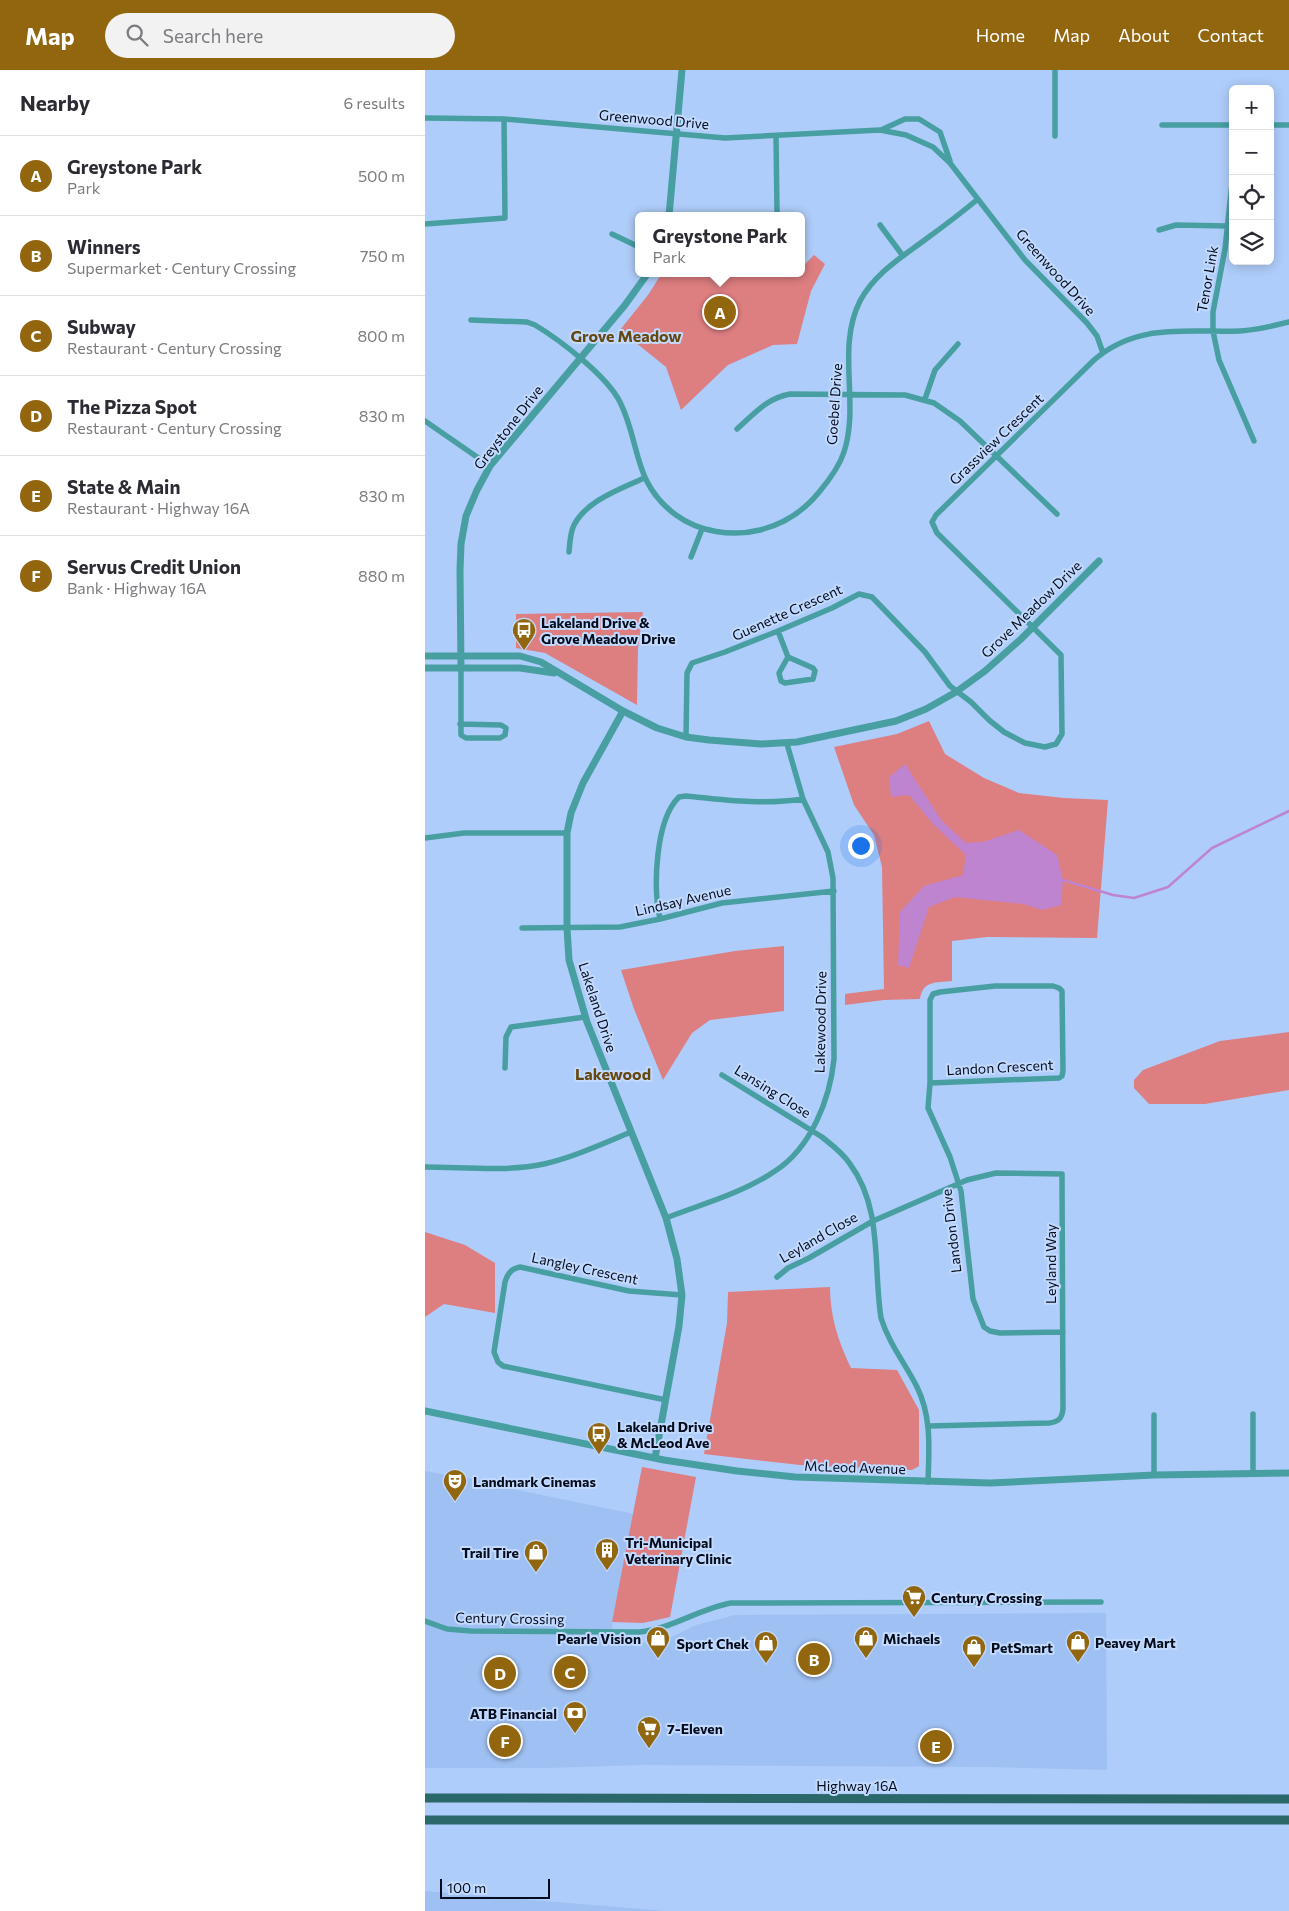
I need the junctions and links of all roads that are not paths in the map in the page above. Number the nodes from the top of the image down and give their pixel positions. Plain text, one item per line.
1 (682, 70) edge
2 (1055, 70) edge
3 (425, 118) edge
4 (503, 119) junction
5 (1162, 125) dead end
6 (1229, 125) edge
7 (1274, 125) edge
8 (1289, 125) edge
9 (880, 130) junction
10 (677, 133) junction
11 (776, 136) junction
12 (1055, 136) dead end
13 (950, 163) junction
14 (1233, 175) edge
15 (978, 199) junction
16 (777, 211) dead end
17 (669, 212) edge
18 (425, 224) edge
19 (880, 225) dead end
20 (1228, 226) junction
21 (1159, 230) dead end
22 (612, 234) dead end
23 (635, 245) edge
24 (903, 256) junction
25 (645, 277) edge
26 (471, 320) dead end
27 (1289, 322) edge
28 (1213, 331) junction
29 (958, 344) dead end
30 (1103, 353) junction
31 (579, 359) junction
32 (850, 394) junction
33 (925, 400) junction
34 (425, 422) edge
35 (737, 429) dead end
36 (1254, 441) dead end
37 (996, 457) junction
38 (490, 466) junction
39 (644, 478) junction
40 (1057, 514) dead end
41 (702, 528) junction
42 (569, 552) dead end
43 (691, 557) dead end
44 (1099, 561) dead end
45 (1034, 627) junction
46 (778, 631) junction
47 (425, 656) edge
48 (460, 656) junction
49 (788, 657) junction
50 (425, 668) edge
51 (461, 668) junction
52 (559, 674) junction
53 (956, 692) junction
54 (623, 711) junction
55 (460, 724) junction
56 (686, 737) junction
57 (787, 744) junction
58 (803, 799) junction
59 (567, 832) junction
60 (425, 838) edge
61 (834, 891) junction
62 (660, 919) junction
63 (522, 928) dead end
64 (567, 928) junction
65 (931, 997) joint
66 (585, 1017) junction
67 (505, 1068) dead end
68 (723, 1075) dead end
69 (931, 1084) junction
70 (811, 1130) junction
71 (631, 1132) junction
72 (425, 1167) edge
73 (959, 1182) junction
74 (666, 1218) junction
75 (873, 1220) junction
76 (777, 1277) dead end
77 (682, 1295) junction
78 (1063, 1332) junction
79 (666, 1400) junction
80 (425, 1411) edge
81 (1253, 1414) dead end
82 (1155, 1415) dead end
83 (929, 1426) junction
84 (655, 1458) junction
85 (1289, 1473) edge
86 (1253, 1474) junction
87 (1155, 1475) junction
88 (928, 1482) junction
89 (1101, 1602) dead end
90 (425, 1621) edge
91 (425, 1798) edge
92 (1289, 1799) edge
93 (425, 1820) edge
94 (1289, 1820) edge

1 - 10 street
2 - 12 street
3 - 4 street, Greenwood Drive
4 - 10 street, Greenwood Drive
4 - 18 street
5 - 6 street
7 - 8 street
9 - 11 street, Greenwood Drive
9 - 13 street, Greenwood Drive
9 - 13 street, Greenwood Drive
10 - 11 street, Greenwood Drive
10 - 17 street
11 - 16 street
13 - 15 street, Greenwood Drive
14 - 20 street, Tenor Link
15 - 24 street, Goebel Drive
15 - 30 street, Greenwood Drive
19 - 24 street
20 - 21 street
20 - 28 street, Tenor Link
22 - 23 street
24 - 32 street, Goebel Drive
25 - 31 street, Greystone Drive
26 - 31 street, Goebel Drive
27 - 28 street, Grassview Crescent
28 - 30 street, Grassview Crescent
28 - 36 street, Tenor Link
29 - 33 street
30 - 37 street, Grassview Crescent
31 - 38 street, Greystone Drive
31 - 39 street, Goebel Drive
32 - 33 street
32 - 35 street
32 - 41 street, Goebel Drive
33 - 37 street
34 - 38 street
37 - 40 street
37 - 45 street, Grassview Crescent
38 - 48 street, Greystone Drive
39 - 41 street, Goebel Drive
39 - 42 street
41 - 43 street
44 - 45 street, Grove Meadow Drive
45 - 53 street, Grove Meadow Drive
45 - 53 street, Guenette Crescent
46 - 49 street
46 - 53 street, Guenette Crescent
46 - 56 street, Guenette Crescent
47 - 48 street, Grove Meadow Drive
48 - 51 street, Greystone Drive
48 - 52 street, Grove Meadow Drive
49 - 49 street
50 - 51 street, Grove Meadow Drive
51 - 52 street, Grove Meadow Drive
51 - 55 street
52 - 54 street, Grove Meadow Drive
53 - 57 street, Grove Meadow Drive
54 - 56 street, Grove Meadow Drive
54 - 59 street, Lakeland Drive
55 - 55 street
56 - 57 street, Grove Meadow Drive
57 - 58 street, Lakewood Drive
58 - 61 street, Lakewood Drive
58 - 62 street
59 - 60 street
59 - 64 street, Lakeland Drive
61 - 62 street, Lindsay Avenue
61 - 70 street, Lakewood Drive
62 - 64 street, Lindsay Avenue
63 - 64 street, Lindsay Avenue
64 - 66 street, Lakeland Drive
65 - 69 street, Landon Drive
65 - 69 street, Landon Crescent
66 - 67 street
66 - 71 street, Lakeland Drive
68 - 70 street, Lansing Close
69 - 73 street, Landon Drive
70 - 74 street, Lakewood Drive
70 - 75 street, Lansing Close
71 - 72 street
71 - 74 street, Lakeland Drive
73 - 75 street, Leyland Way
73 - 78 street, Landon Drive
73 - 78 street, Leyland Way
74 - 77 street, Lakeland Drive
75 - 76 street, Leyland Close
75 - 83 street, Lansing Close
77 - 79 street, Lakeland Drive
77 - 79 street, Langley Crescent
78 - 83 street, Leyland Way
79 - 84 street, Lakeland Drive
80 - 84 street, McLeod Avenue
81 - 86 street
82 - 87 street
83 - 88 street, Lansing Close
84 - 88 street, McLeod Avenue
85 - 86 street, McLeod Avenue
86 - 87 street, McLeod Avenue
87 - 88 street, McLeod Avenue
89 - 90 street, Century Crossing
91 - 92 main road, Highway 16A
93 - 94 main road

